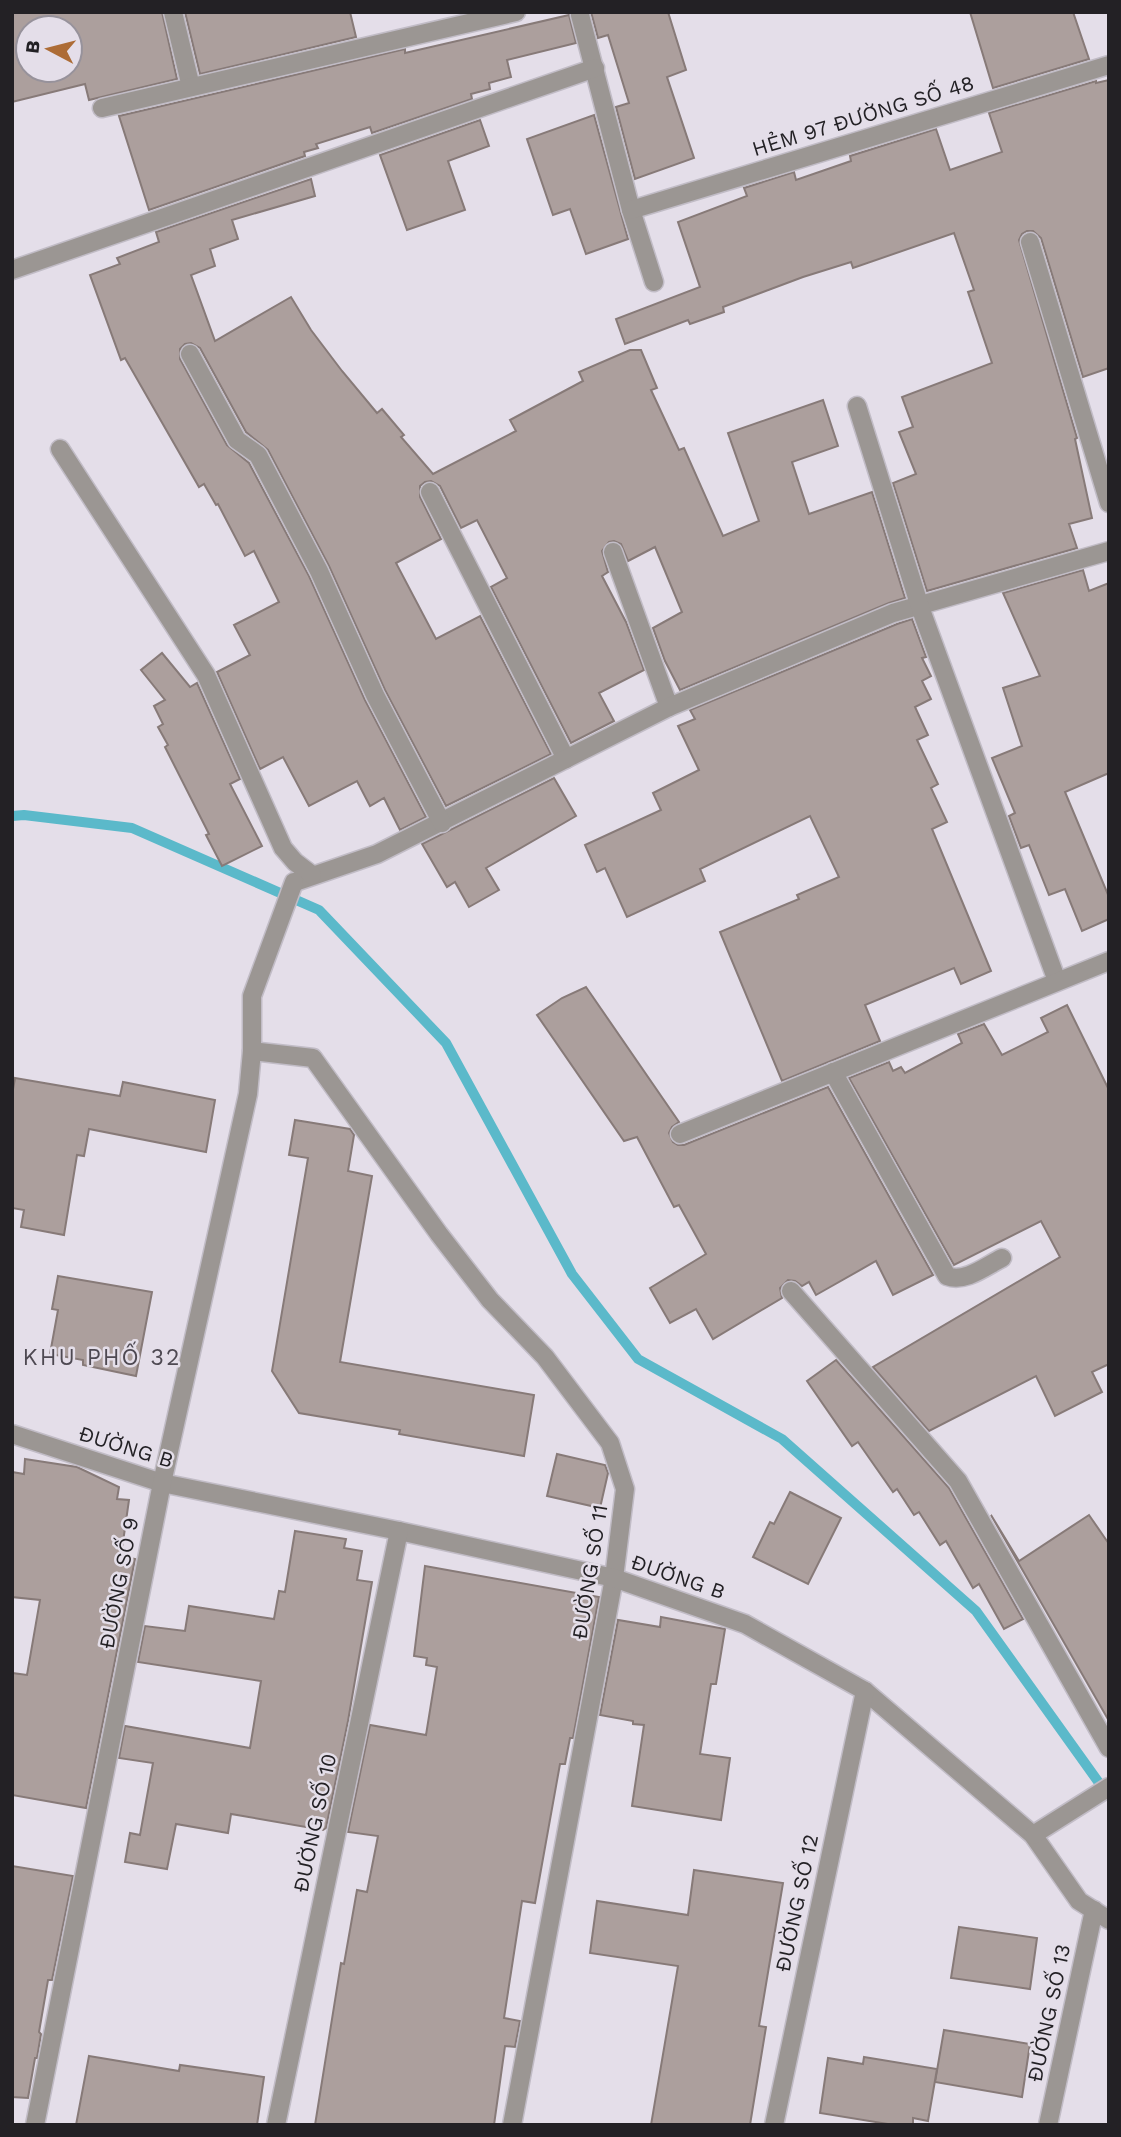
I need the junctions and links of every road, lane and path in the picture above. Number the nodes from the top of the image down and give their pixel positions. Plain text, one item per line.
1 (173, 12) edge
2 (516, 12) edge
3 (580, 15) dead end
4 (1109, 65) edge
5 (595, 68) junction
6 (191, 87) junction
7 (102, 108) dead end
8 (631, 210) junction
9 (1030, 242) dead end
10 (12, 270) edge
11 (654, 282) dead end
12 (190, 354) dead end
13 (857, 406) dead end
14 (60, 449) dead end
15 (430, 492) dead end
16 (1109, 503) edge
17 (1109, 551) edge
18 (613, 552) dead end
19 (920, 607) junction
20 (669, 708) junction
21 (566, 759) junction
22 (442, 822) junction
23 (312, 875) junction
24 (1109, 961) edge
25 (1057, 981) junction
26 (252, 1051) junction
27 (833, 1072) junction
28 (680, 1134) dead end
29 (1002, 1258) dead end
30 (791, 1291) dead end
31 (12, 1434) edge
32 (162, 1483) junction
33 (398, 1531) junction
34 (614, 1578) junction
35 (865, 1691) junction
36 (1109, 1748) edge
37 (1109, 1787) edge
38 (1033, 1835) junction
39 (1101, 1915) edge
40 (35, 2125) edge
41 (276, 2125) edge
42 (512, 2125) edge
43 (774, 2125) edge
44 (1048, 2125) edge

1 - 6 street
2 - 6 street
3 - 5 street
4 - 8 street, HẺM 97 ĐƯỜNG SỐ 48
5 - 8 street
5 - 10 street
6 - 7 street
8 - 11 street
9 - 16 street
12 - 22 street
13 - 19 street
14 - 23 street
15 - 21 street
17 - 19 street
18 - 20 street
19 - 20 street
19 - 25 street
20 - 21 street
21 - 22 street
22 - 23 street
23 - 26 street, ĐƯỜNG SỐ 9
24 - 25 street
25 - 27 street
26 - 32 street, ĐƯỜNG SỐ 9
26 - 34 street, ĐƯỜNG SỐ 11
27 - 28 street
27 - 29 street
30 - 36 street
31 - 32 street, ĐƯỜNG B
32 - 33 street, ĐƯỜNG B
32 - 40 street, ĐƯỜNG SỐ 9
33 - 34 street, ĐƯỜNG B
33 - 41 street, ĐƯỜNG SỐ 10
34 - 35 street, ĐƯỜNG B
34 - 42 street, ĐƯỜNG SỐ 11
35 - 38 street, ĐƯỜNG B
35 - 43 street, ĐƯỜNG SỐ 12
37 - 38 street
38 - 39 street, ĐƯỜNG B
39 - 44 street, ĐƯỜNG SỐ 13

